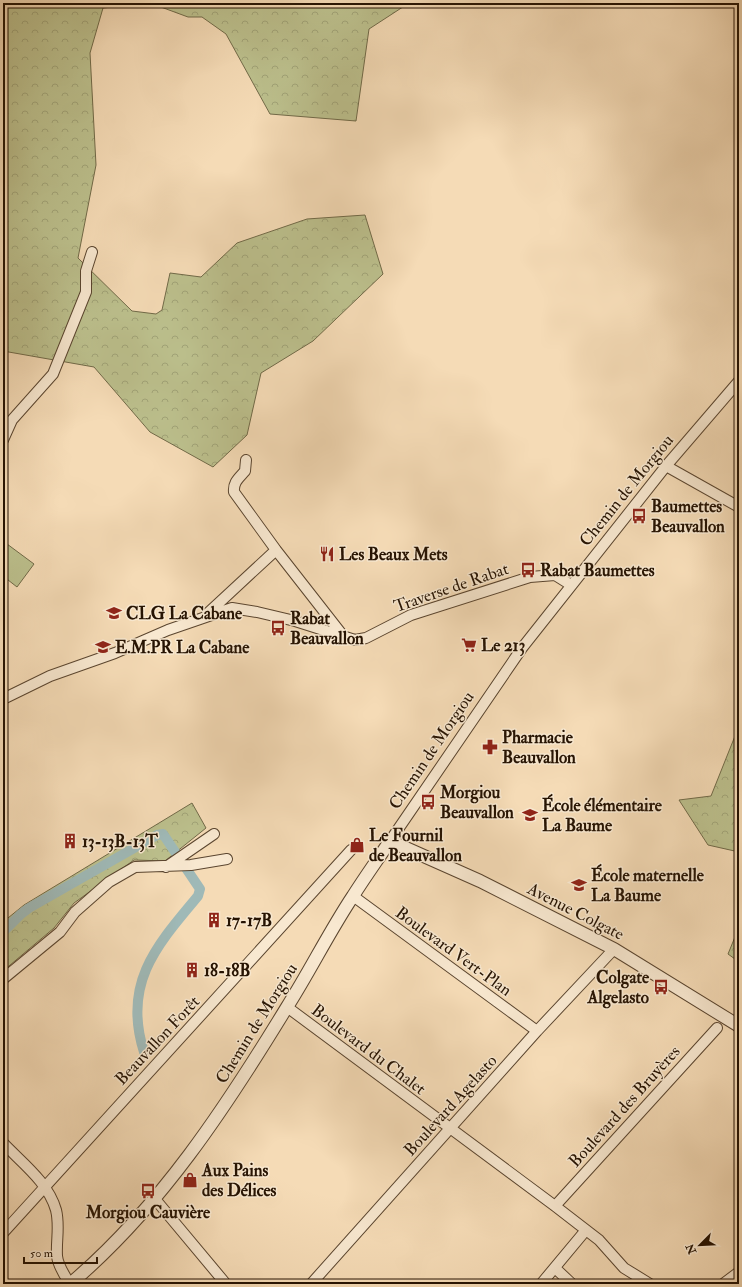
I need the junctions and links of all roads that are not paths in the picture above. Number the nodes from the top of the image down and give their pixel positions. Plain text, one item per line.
1 (92, 252) dead end
2 (739, 381) edge
3 (3, 440) edge
4 (246, 460) dead end
5 (666, 466) junction
6 (739, 507) edge
7 (276, 550) junction
8 (571, 585) junction
9 (204, 617) junction
10 (344, 637) junction
11 (3, 699) edge
12 (214, 834) dead end
13 (390, 841) junction
14 (351, 850) dead end
15 (227, 859) dead end
16 (166, 866) junction
17 (353, 896) junction
18 (614, 949) junction
19 (3, 979) edge
20 (287, 1007) junction
21 (739, 1026) edge
22 (717, 1028) dead end
23 (537, 1031) junction
24 (450, 1129) junction
25 (3, 1143) edge
26 (44, 1186) junction
27 (154, 1199) junction
28 (554, 1206) junction
29 (586, 1230) junction
30 (3, 1233) edge
31 (555, 1268) junction
32 (739, 1272) edge
33 (70, 1284) edge
34 (226, 1284) edge
35 (311, 1284) edge
36 (541, 1284) edge
37 (572, 1284) edge
38 (650, 1284) edge
39 (723, 1284) edge

1 - 3 street
2 - 5 street, Chemin de Morgiou
4 - 7 street
5 - 6 street
5 - 8 street, Chemin de Morgiou
7 - 9 street
7 - 10 street
8 - 10 street, Traverse de Rabat
8 - 13 street, Chemin de Morgiou
9 - 10 street, Traverse de Rabat
9 - 11 street, Traverse de Rabat
12 - 16 street
13 - 17 street, Chemin de Morgiou
13 - 18 street, Avenue Colgate
14 - 26 street, Beauvallon Forêt
15 - 16 street
16 - 19 street
17 - 20 street, Chemin de Morgiou
17 - 23 street, Boulevard Vert-Plan
18 - 21 street, Avenue Colgate
18 - 23 street, Boulevard Agelasto
20 - 24 street, Boulevard du Chalet
20 - 27 street, Chemin de Morgiou
22 - 28 street, Boulevard des Bruyères
23 - 24 street, Boulevard Agelasto
24 - 28 street, Boulevard du Chalet
24 - 35 street, Boulevard Agelasto
25 - 26 street
26 - 30 street, Beauvallon Forêt
26 - 33 street
27 - 33 street, Chemin de Morgiou
27 - 34 street
28 - 29 street, Boulevard du Chalet
29 - 31 street
29 - 38 street, Boulevard du Chalet
31 - 36 street
31 - 37 street
32 - 39 street

